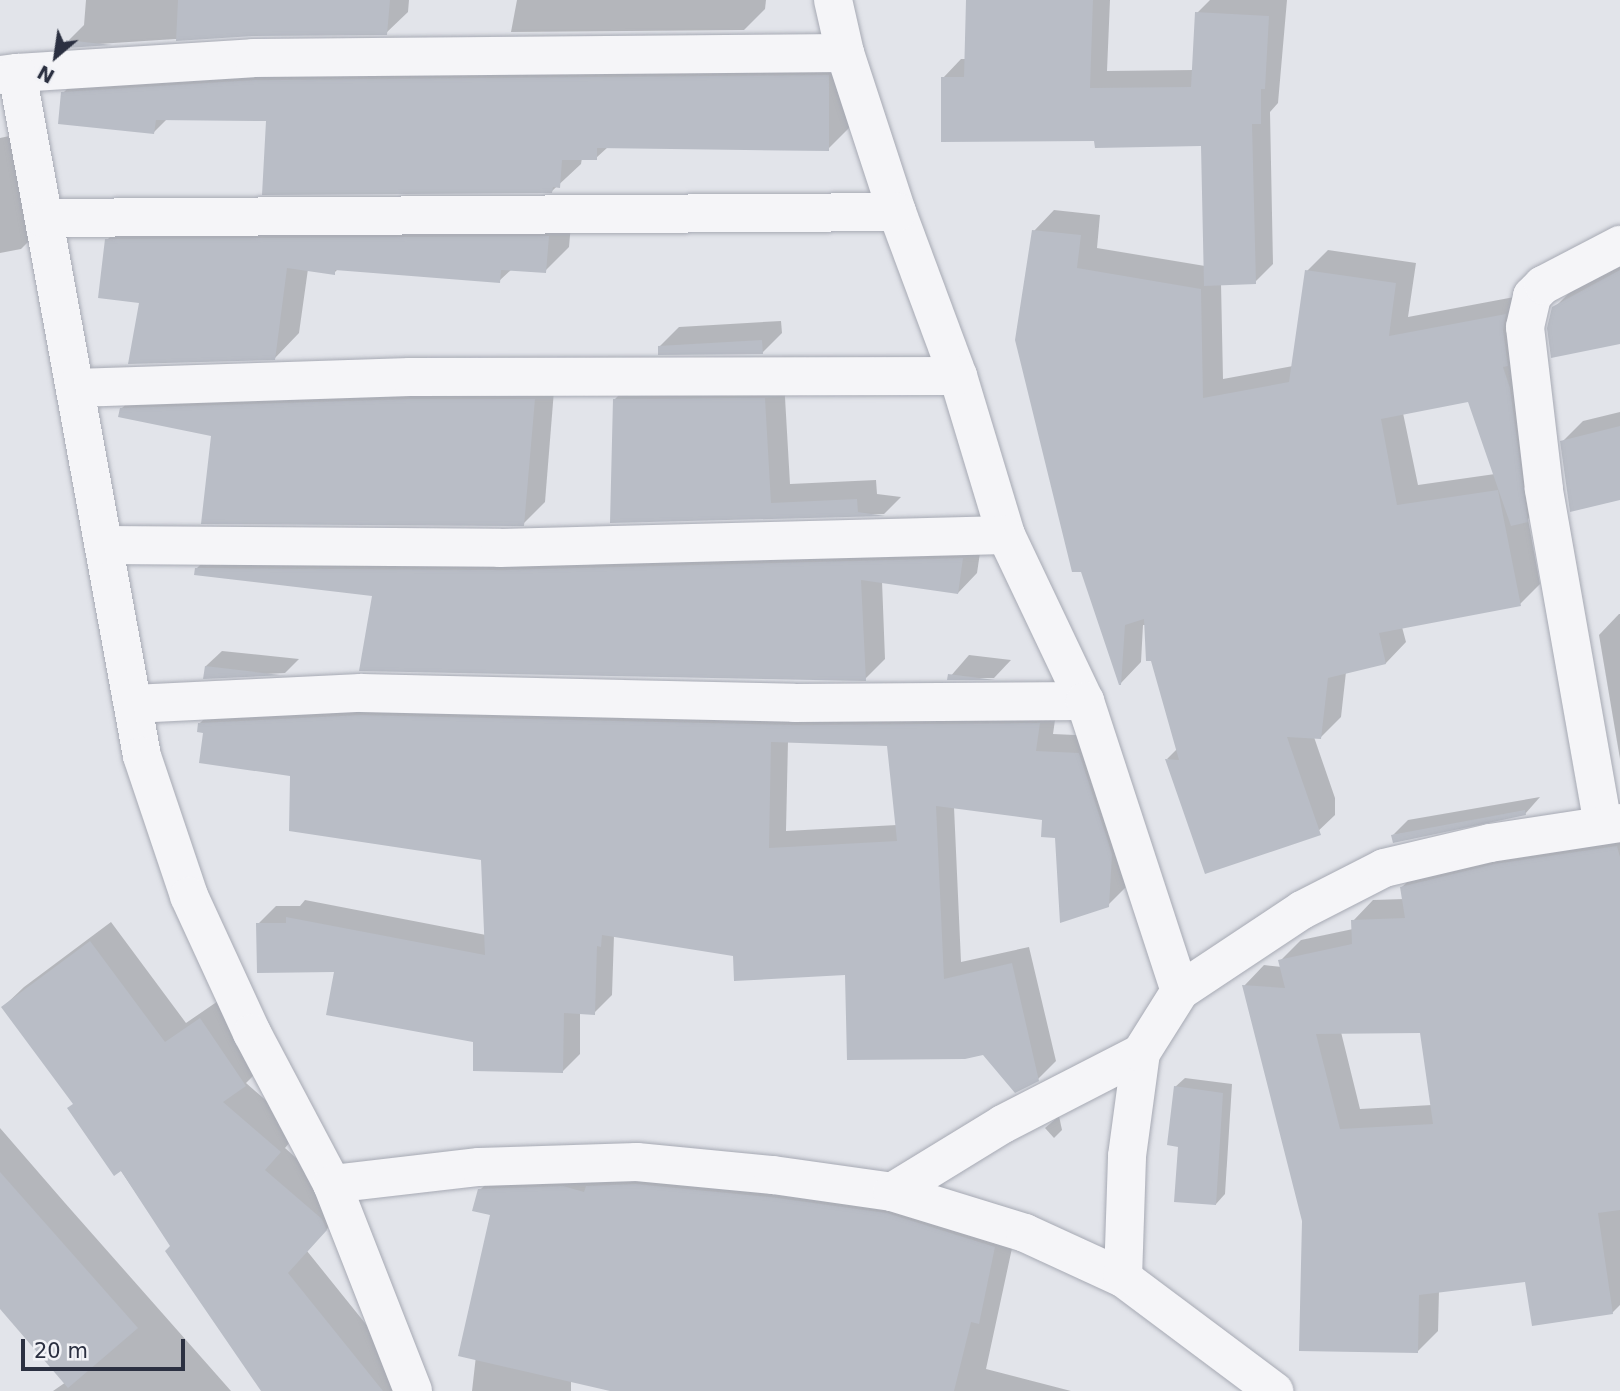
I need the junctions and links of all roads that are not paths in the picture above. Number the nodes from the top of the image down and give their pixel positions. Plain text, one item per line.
1 (833, 0) edge
2 (845, 53) junction
3 (8, 74) edge
4 (897, 212) junction
5 (44, 218) junction
6 (1620, 245) edge
7 (958, 376) junction
8 (75, 387) junction
9 (1006, 535) junction
10 (104, 545) junction
11 (1085, 701) junction
12 (134, 704) junction
13 (1611, 824) edge
14 (1180, 991) junction
15 (1141, 1053) junction
16 (332, 1184) junction
17 (892, 1192) junction
18 (1123, 1278) junction
19 (413, 1391) edge
20 (1274, 1391) edge

1 - 2 street
2 - 3 street
2 - 4 street
3 - 5 street
4 - 5 street
4 - 7 street
5 - 8 street
6 - 13 street
7 - 8 street
7 - 9 street
8 - 10 street
9 - 10 street
9 - 11 street
10 - 12 street
11 - 12 street
11 - 14 street
12 - 16 street
13 - 14 street
14 - 15 street
15 - 17 street
15 - 18 street
16 - 17 street
16 - 19 street
17 - 18 street
18 - 20 street

